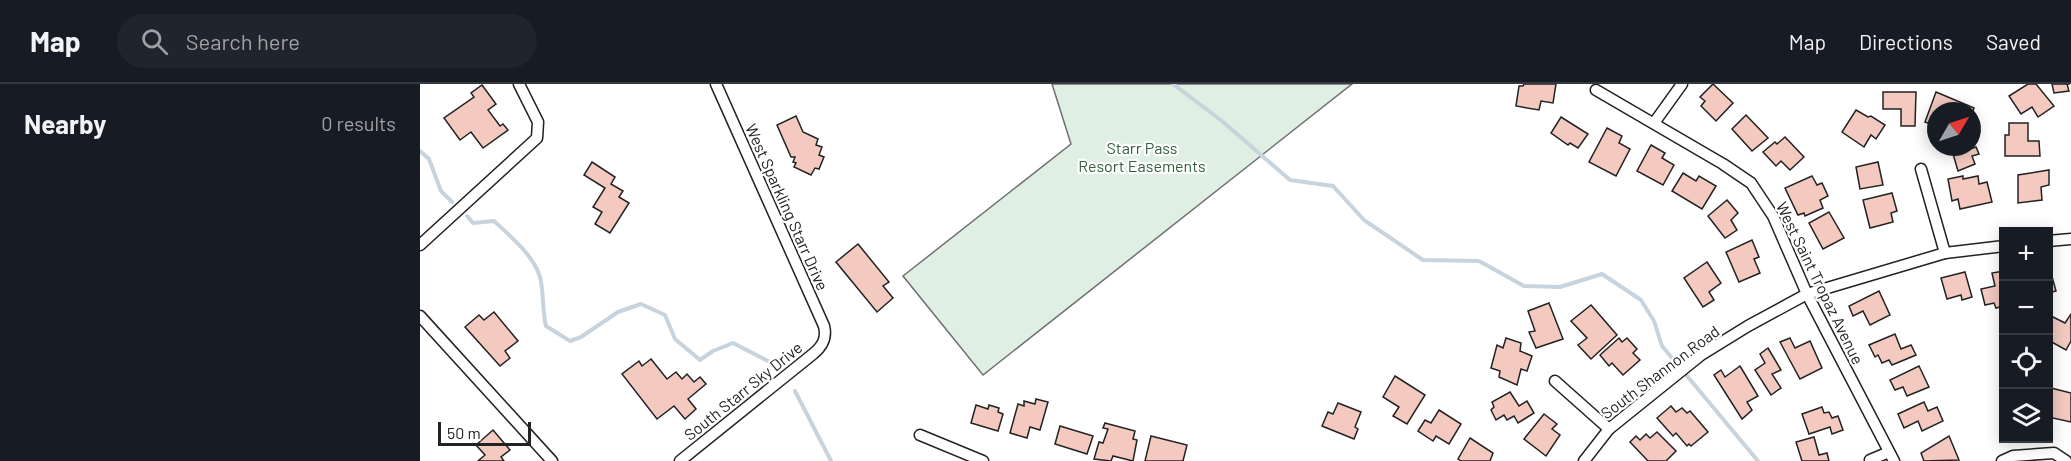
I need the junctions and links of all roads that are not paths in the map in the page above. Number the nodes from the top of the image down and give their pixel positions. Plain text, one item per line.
1 (519, 84) edge
2 (716, 84) edge
3 (1682, 84) edge
4 (1596, 90) dead end
5 (1654, 123) junction
6 (1922, 169) dead end
7 (2071, 239) edge
8 (2053, 241) edge
9 (420, 245) edge
10 (1999, 247) edge
11 (1945, 253) junction
12 (1807, 294) junction
13 (420, 316) edge
14 (824, 342) joint
15 (1555, 381) dead end
16 (1609, 429) junction
17 (920, 435) dead end
18 (1892, 457) edge
19 (1870, 460) edge
20 (552, 461) edge
21 (680, 461) edge
22 (983, 461) edge
23 (1584, 461) edge
24 (2002, 461) edge
25 (2066, 461) edge

1 - 9 street
2 - 14 street, West Sparkling Starr Drive
3 - 5 street
4 - 5 street, West Saint Tropaz Avenue
5 - 12 street, West Saint Tropaz Avenue
6 - 11 street
7 - 8 street
10 - 11 street, South Shannon Road
11 - 12 street, South Shannon Road
12 - 16 street, South Shannon Road
12 - 18 street, West Saint Tropaz Avenue
13 - 20 street
14 - 21 street, South Starr Sky Drive
15 - 16 street
16 - 23 street, South Shannon Road
17 - 22 street
18 - 19 street
24 - 25 street

